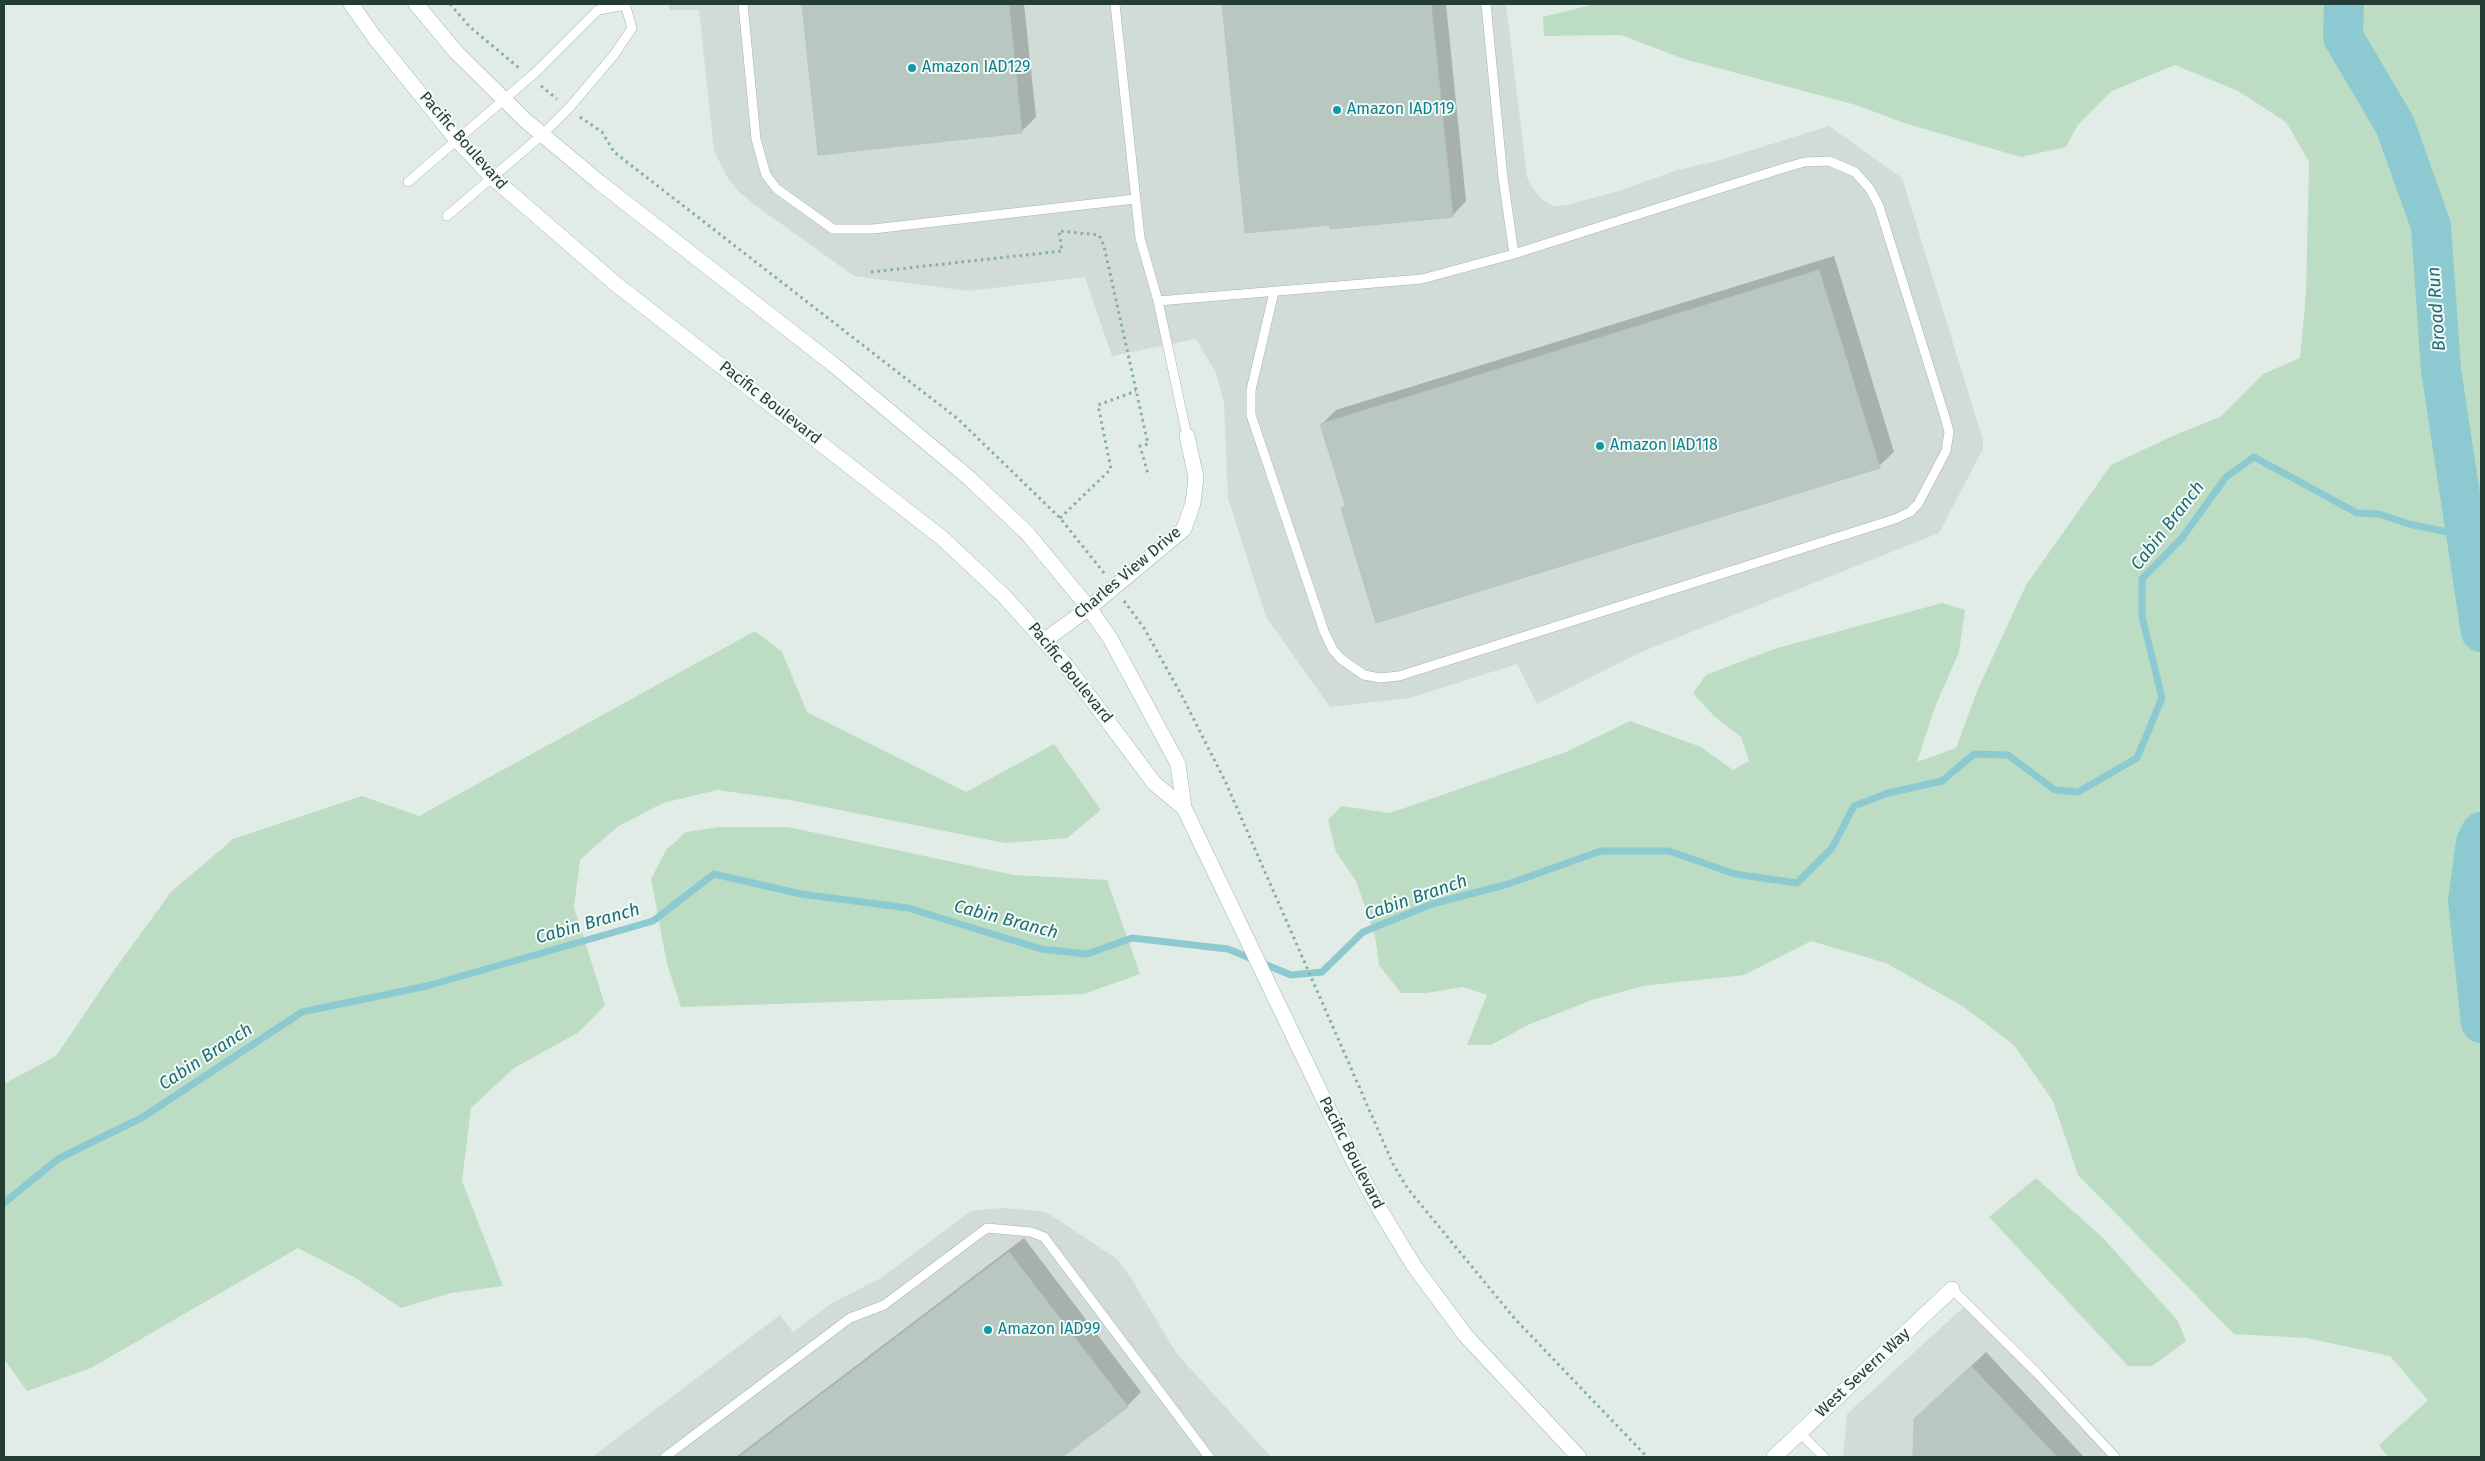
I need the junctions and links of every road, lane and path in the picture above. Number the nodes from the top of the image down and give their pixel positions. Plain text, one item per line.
1 (350, 4) edge
2 (416, 4) edge
3 (625, 4) edge
4 (743, 4) edge
5 (1115, 4) edge
6 (1486, 4) edge
7 (504, 100) junction
8 (542, 135) junction
9 (457, 140) junction
10 (493, 178) junction
11 (408, 182) dead end
12 (1134, 198) junction
13 (447, 216) dead end
14 (1514, 254) junction
15 (871, 272) dead end
16 (1274, 292) junction
17 (1158, 301) junction
18 (1136, 391) junction
19 (1187, 436) joint
20 (1148, 474) dead end
21 (1060, 518) dead end
22 (1089, 608) junction
23 (1045, 640) junction
24 (1184, 808) junction
25 (1276, 900) dead end
26 (1952, 1289) joint
27 (1800, 1433) junction
28 (664, 1457) edge
29 (1209, 1457) edge
30 (1579, 1457) edge
31 (1647, 1457) edge
32 (1774, 1457) edge
33 (1824, 1457) edge
34 (2115, 1457) edge

1 - 9 main road, Pacific Boulevard
2 - 7 main road, Pacific Boulevard
3 - 7 lane
3 - 8 lane
4 - 12 lane
5 - 12 lane
6 - 14 lane
7 - 8 main road, Pacific Boulevard
7 - 9 lane
8 - 10 lane
8 - 22 main road, Pacific Boulevard
9 - 10 main road, Pacific Boulevard
9 - 11 lane
10 - 13 lane
10 - 23 main road, Pacific Boulevard
12 - 17 lane
14 - 16 lane
14 - 16 lane
15 - 18 path
16 - 17 lane
17 - 19 lane
18 - 20 path
18 - 21 path
19 - 22 main road, Charles View Drive
22 - 23 main road, Charles View Drive
22 - 24 main road, Pacific Boulevard
23 - 24 main road, Pacific Boulevard
24 - 30 main road, Pacific Boulevard
25 - 31 path
26 - 27 main road, West Severn Way
26 - 34 lane
27 - 32 main road, West Severn Way
27 - 33 lane
28 - 29 lane

